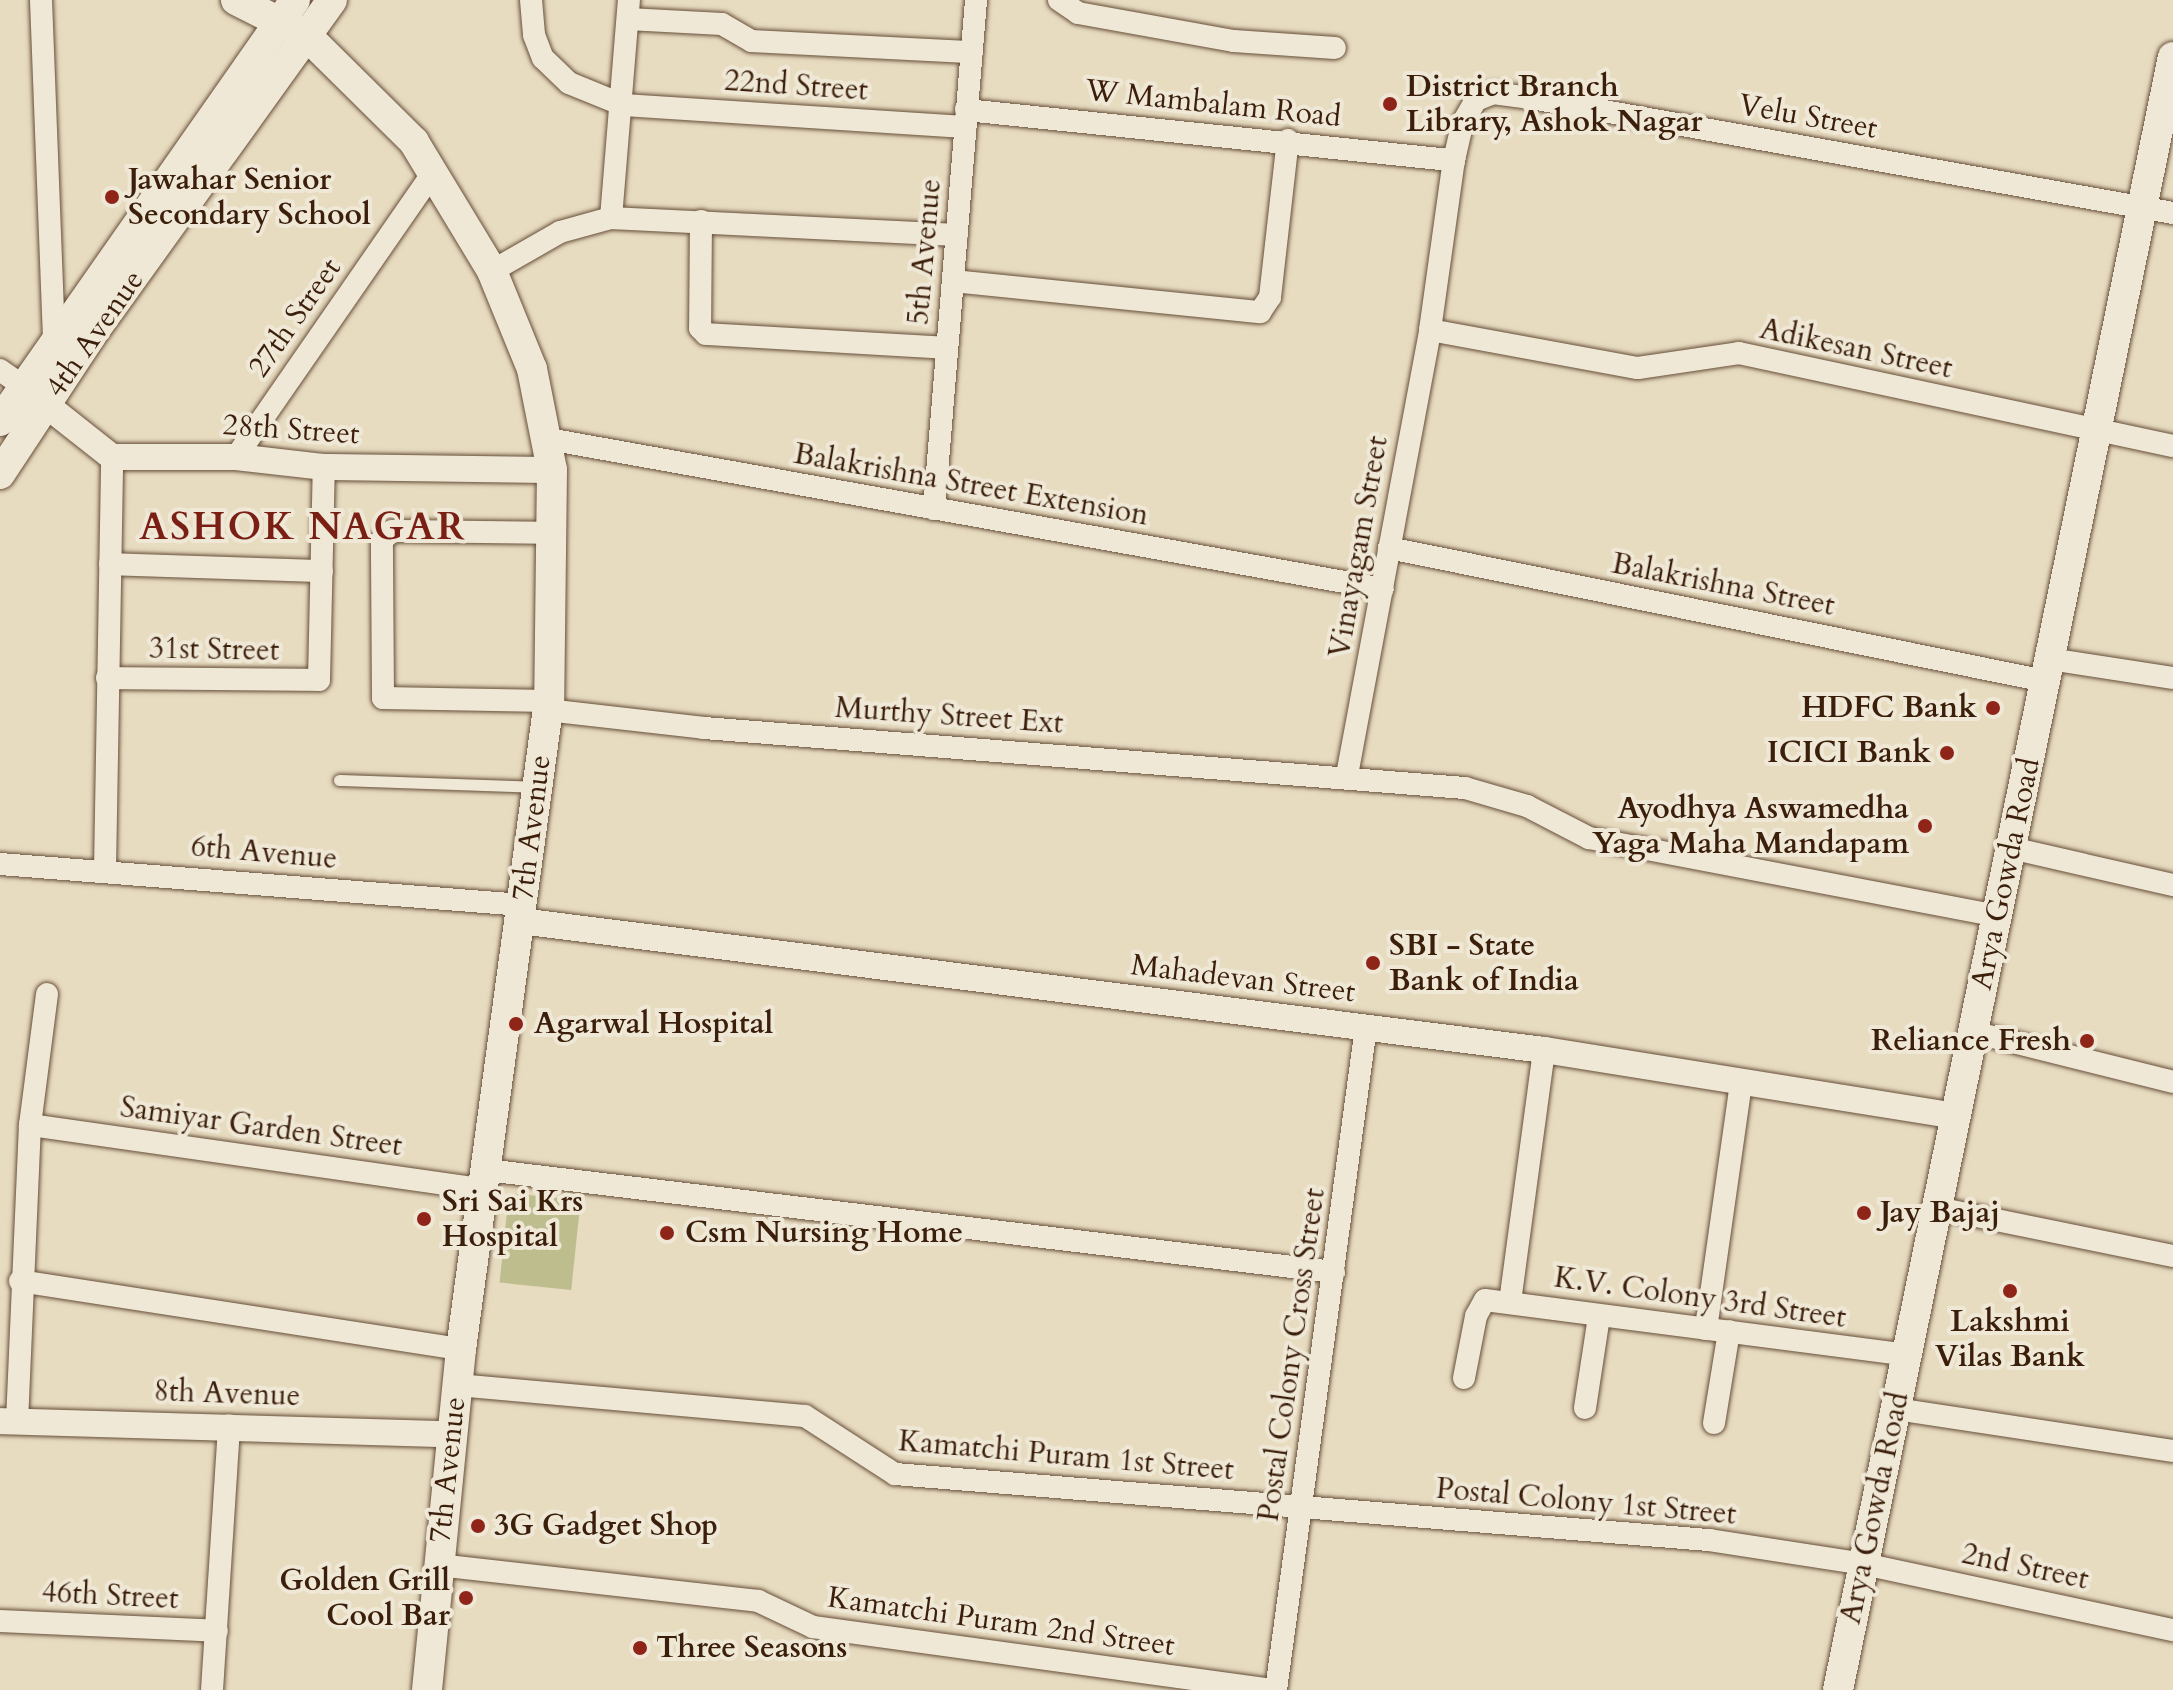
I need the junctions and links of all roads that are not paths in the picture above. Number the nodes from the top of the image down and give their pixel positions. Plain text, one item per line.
1 (41, 0) edge
2 (236, 0) edge
3 (332, 0) edge
4 (531, 0) edge
5 (976, 0) edge
6 (1059, 1) edge
7 (628, 10) edge
8 (287, 11) edge
9 (307, 36) junction
10 (1335, 48) dead end
11 (972, 52) junction
12 (2173, 57) edge
13 (623, 105) junction
14 (966, 119) junction
15 (1288, 140) junction
16 (1454, 160) junction
17 (432, 174) junction
18 (2141, 208) junction
19 (2173, 213) edge
20 (611, 218) junction
21 (701, 221) junction
22 (957, 235) junction
23 (492, 271) junction
24 (953, 281) junction
25 (1430, 330) junction
26 (54, 343) junction
27 (947, 348) junction
28 (23, 387) edge
29 (0, 421) edge
30 (2096, 432) junction
31 (548, 439) junction
32 (2173, 446) edge
33 (112, 457) junction
34 (236, 457) junction
35 (324, 467) junction
36 (552, 470) junction
37 (0, 474) edge
38 (934, 509) junction
39 (552, 533) junction
40 (1389, 548) junction
41 (110, 564) junction
42 (322, 571) junction
43 (1383, 589) junction
44 (2047, 670) junction
45 (107, 678) junction
46 (2173, 678) edge
47 (548, 706) junction
48 (1347, 775) junction
49 (339, 780) dead end
50 (537, 787) junction
51 (2011, 848) junction
52 (0, 864) edge
53 (105, 870) junction
54 (2173, 885) edge
55 (521, 913) junction
56 (1997, 916) junction
57 (47, 994) dead end
58 (1366, 1027) junction
59 (1973, 1032) junction
60 (1544, 1050) junction
61 (1741, 1082) junction
62 (2173, 1082) edge
63 (1956, 1116) junction
64 (30, 1125) junction
65 (484, 1179) junction
66 (1937, 1208) junction
67 (2173, 1256) edge
68 (1334, 1272) junction
69 (20, 1281) junction
70 (1510, 1302) junction
71 (1599, 1316) junction
72 (1706, 1329) junction
73 (1729, 1331) junction
74 (461, 1349) junction
75 (1907, 1355) junction
76 (1464, 1378) dead end
77 (457, 1385) junction
78 (1585, 1408) dead end
79 (1896, 1409) junction
80 (8, 1422) edge
81 (1714, 1423) dead end
82 (229, 1426) junction
83 (451, 1434) junction
84 (2173, 1451) edge
85 (1302, 1508) junction
86 (1864, 1564) junction
87 (438, 1565) junction
88 (0, 1621) edge
89 (2173, 1630) edge
90 (217, 1631) junction
91 (212, 1690) edge
92 (427, 1690) edge
93 (1275, 1690) edge
94 (1838, 1690) edge

1 - 26 street
2 - 8 main road, 7th Avenue
3 - 9 main road, 4th Avenue
4 - 13 street, 22nd Street
5 - 11 street, 5th Avenue
6 - 10 street
7 - 11 street
7 - 13 street
8 - 9 main road, 7th Avenue
8 - 26 main road
9 - 17 main road, 7th Avenue
9 - 28 main road, 4th Avenue
11 - 14 street, 5th Avenue
12 - 18 main road, Arya Gowda Road
13 - 14 street, 22nd Street
13 - 20 street
14 - 15 street, W Mambalam Road
14 - 22 street, 5th Avenue
15 - 16 street, W Mambalam Road
15 - 24 street
16 - 18 street, Velu Street
16 - 25 street, Velu Street
17 - 23 main road, 7th Avenue
17 - 34 street, 27th Street
18 - 19 street, Velu Street
18 - 30 main road, Arya Gowda Road
20 - 21 street
20 - 23 street
21 - 22 street
21 - 27 street
22 - 24 street, 5th Avenue
23 - 31 main road, 7th Avenue
24 - 27 street, 5th Avenue
25 - 30 street, Adikesan Street
25 - 40 street, Vinayagam Street
26 - 28 main road
27 - 38 street, 5th Avenue
28 - 29 main road
28 - 33 street
28 - 37 main road, 4th Avenue
30 - 32 street, Adikesan Street
30 - 44 main road, Arya Gowda Road
31 - 36 main road, 7th Avenue
31 - 38 street, Balakrishna Street Extension
33 - 34 street, 28th Street
33 - 41 street
34 - 35 street, 28th Street
35 - 36 street, 28th Street
35 - 42 street
36 - 39 main road, 7th Avenue
38 - 43 street, Balakrishna Street Extension
39 - 47 main road, 7th Avenue
39 - 47 street, Murthy Street Ext
40 - 43 street, Vinayagam Street
40 - 44 street, Balakrishna Street
41 - 42 street
41 - 45 street
42 - 45 street, 31st Street
43 - 48 street, Vinayagam Street
44 - 46 street, Balakrishna Street
44 - 51 main road, Arya Gowda Road
45 - 53 street
47 - 48 street, Murthy Street Ext
47 - 50 main road, 7th Avenue
48 - 56 street, Murthy Street Ext
49 - 50 lane
50 - 55 main road, 7th Avenue
51 - 54 street
51 - 56 main road, Arya Gowda Road
52 - 53 street, 6th Avenue
53 - 55 street, 6th Avenue
55 - 58 street, Mahadevan Street
55 - 65 main road, 7th Avenue
56 - 59 main road, Arya Gowda Road
57 - 64 street
58 - 60 street, Mahadevan Street
58 - 68 street, Postal Colony Cross Street
59 - 62 street
59 - 63 main road, Arya Gowda Road
60 - 61 street, Mahadevan Street
60 - 70 street
61 - 63 street, Mahadevan Street
61 - 72 street
63 - 66 main road, Arya Gowda Road
64 - 65 street, Samiyar Garden Street
64 - 69 street
65 - 68 street, Samiyar Garden Street
65 - 74 main road, 7th Avenue
66 - 67 street
66 - 75 main road, Arya Gowda Road
68 - 85 street, Postal Colony Cross Street
69 - 74 street
69 - 80 street
70 - 71 street, K.V. Colony 3rd Street
70 - 76 street, K.V. Colony 3rd Street
71 - 72 street, K.V. Colony 3rd Street
71 - 78 street
72 - 73 street, K.V. Colony 3rd Street
73 - 75 street, K.V. Colony 3rd Street
73 - 81 street
74 - 77 main road, 7th Avenue
75 - 79 main road, Arya Gowda Road
77 - 83 main road, 7th Avenue
77 - 85 street, Kamatchi Puram 1st Street
79 - 84 street
79 - 86 main road, Arya Gowda Road
80 - 82 street, 8th Avenue
82 - 83 street, 8th Avenue
82 - 90 street
83 - 87 main road, 7th Avenue
85 - 86 street, Postal Colony 1st Street
85 - 93 street, Postal Colony Cross Street
86 - 89 street, 2nd Street
86 - 94 main road, Arya Gowda Road
87 - 92 main road, 7th Avenue
87 - 93 street, Kamatchi Puram 2nd Street
88 - 90 street, 46th Street
90 - 91 street

